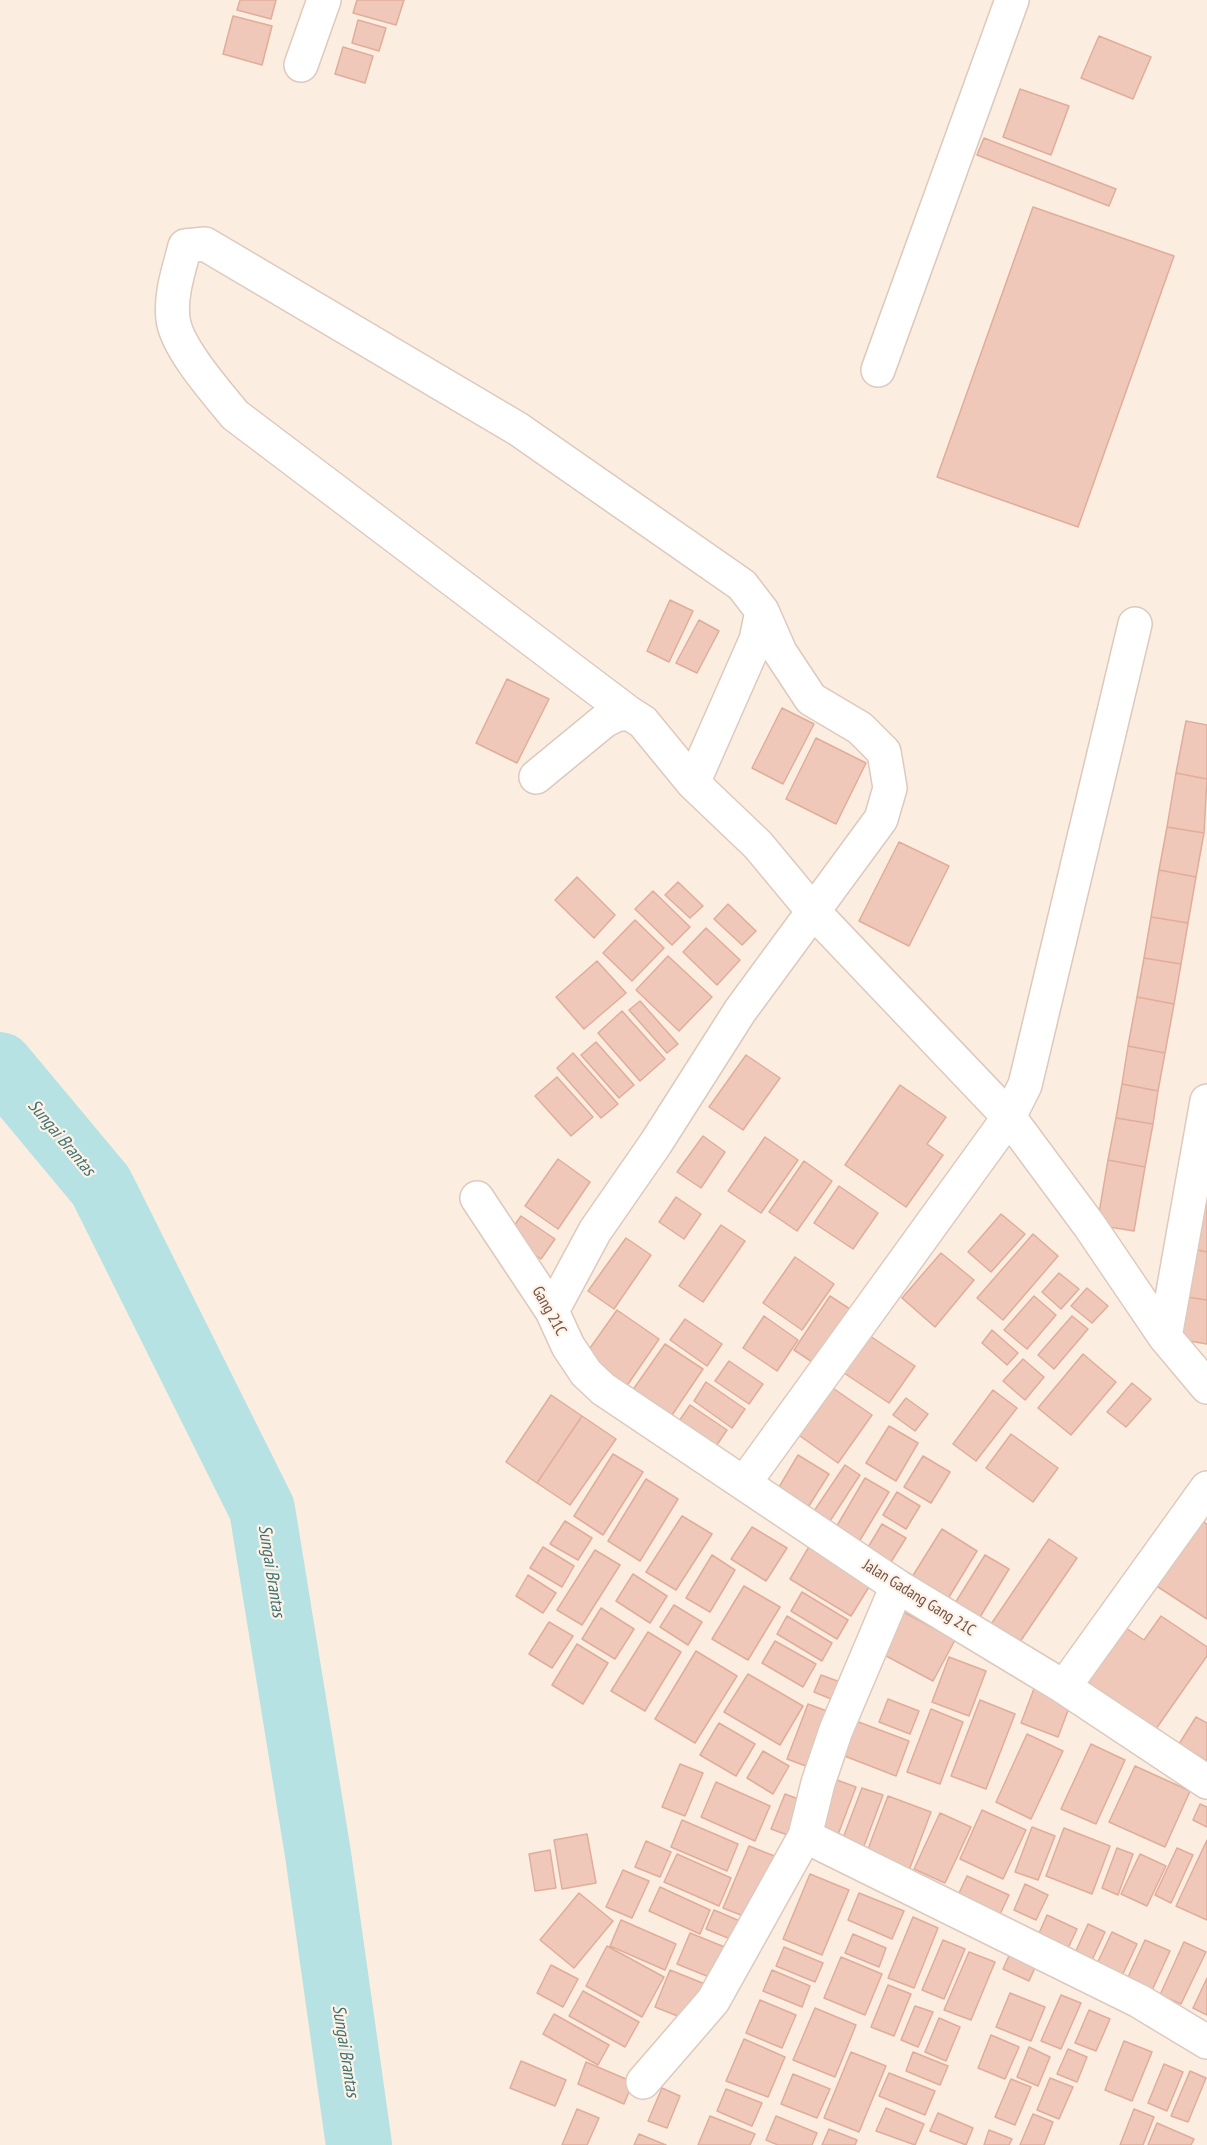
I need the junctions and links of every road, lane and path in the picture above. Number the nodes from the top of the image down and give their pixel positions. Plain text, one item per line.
1 (324, 0) edge
2 (1012, 0) edge
3 (301, 65) dead end
4 (878, 370) dead end
5 (762, 611) junction
6 (1135, 624) dead end
7 (630, 713) junction
8 (536, 777) dead end
9 (693, 783) junction
10 (812, 910) junction
11 (1207, 1101) edge
12 (1010, 1117) junction
13 (477, 1198) dead end
14 (552, 1311) junction
15 (1165, 1337) junction
16 (1207, 1388) edge
17 (634, 1412) joint
18 (745, 1482) junction
19 (1207, 1488) edge
20 (897, 1586) junction
21 (1064, 1687) junction
22 (1207, 1782) edge
23 (805, 1836) junction
24 (1207, 2042) edge
25 (643, 2082) dead end

1 - 3 street
2 - 4 street
5 - 7 street
5 - 9 street
5 - 10 street
6 - 12 street
7 - 8 street
7 - 9 street
9 - 10 street
10 - 12 street
10 - 14 street
11 - 15 street
12 - 15 street
12 - 18 street
13 - 14 street, Gang 21C
14 - 17 street, Gang 21C
15 - 16 street
17 - 18 street, Jalan Gadang Gang 21C
18 - 20 street, Jalan Gadang Gang 21C
19 - 21 street
20 - 21 street, Jalan Gadang Gang 21C
20 - 23 street
21 - 22 street, Jalan Gadang Gang 21C
23 - 24 street
23 - 25 street

